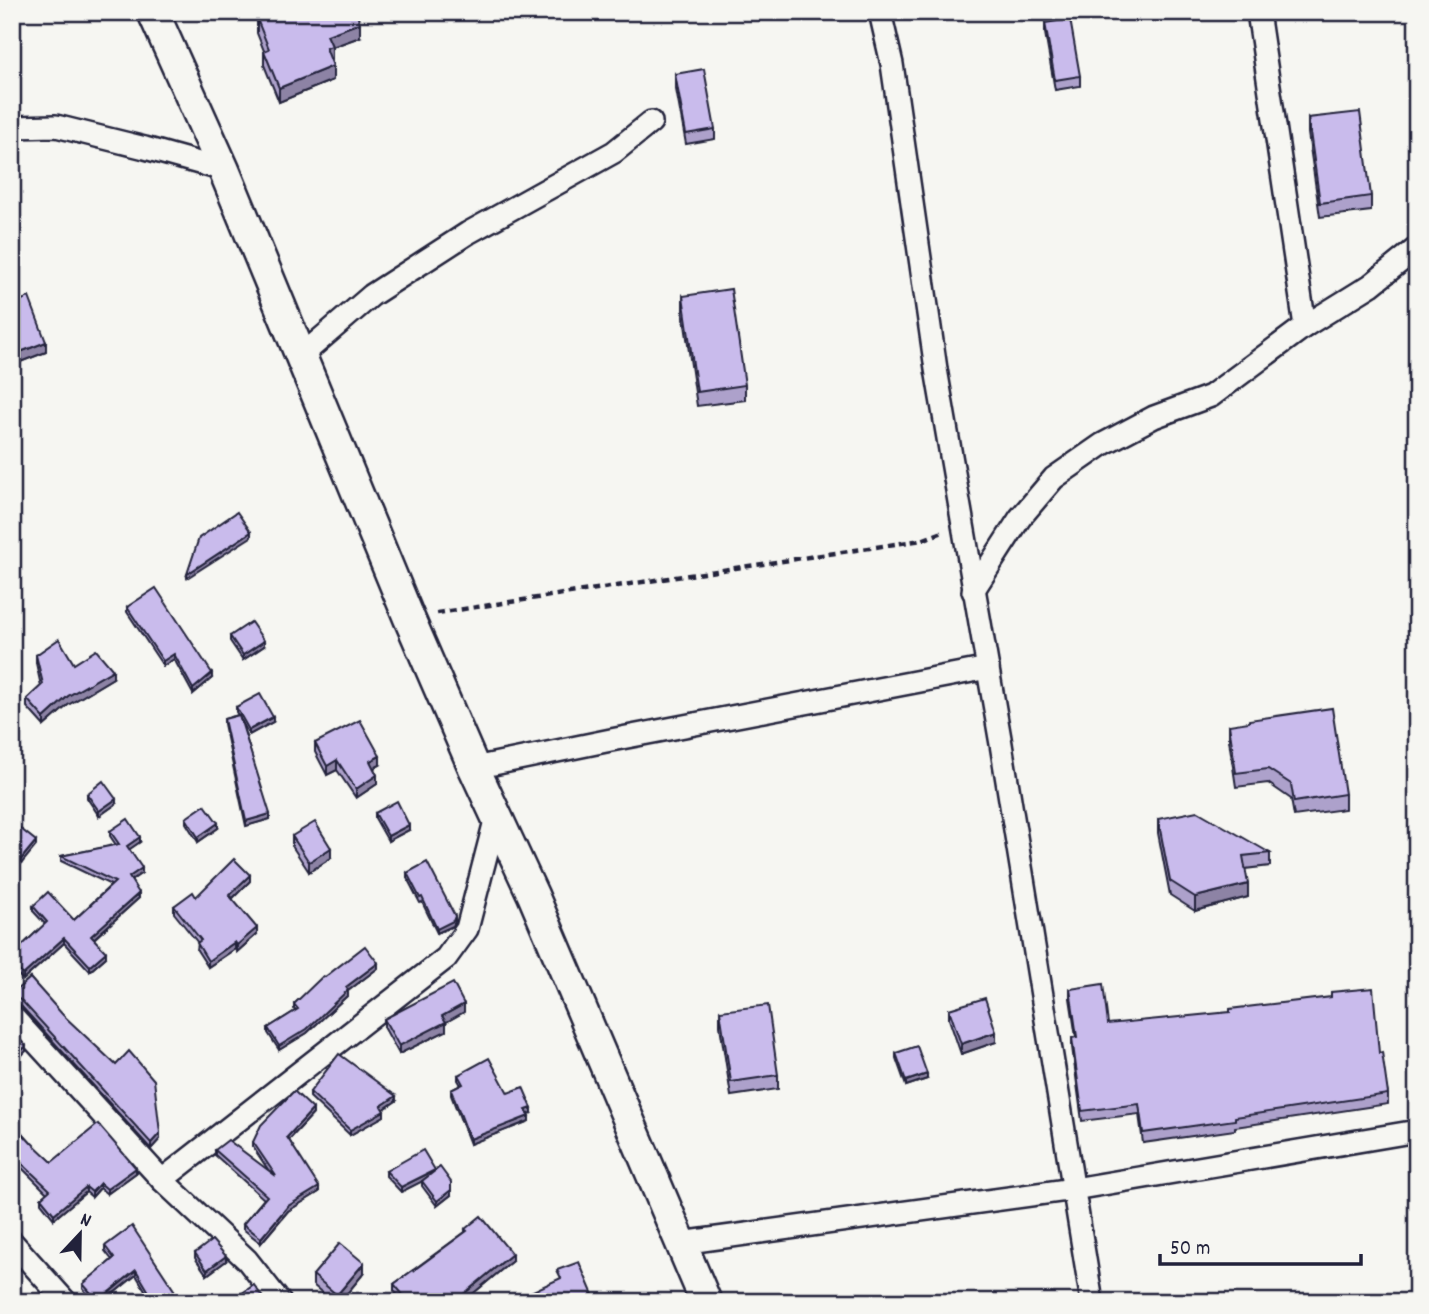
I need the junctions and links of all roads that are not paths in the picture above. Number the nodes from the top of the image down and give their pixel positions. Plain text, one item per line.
1 (153, 12) edge
2 (880, 12) edge
3 (1258, 12) edge
4 (651, 122) dead end
5 (12, 127) edge
6 (224, 170) junction
7 (1417, 248) edge
8 (1305, 326) junction
9 (301, 356) junction
10 (973, 591) junction
11 (988, 668) junction
12 (474, 768) junction
13 (496, 817) junction
14 (12, 1016) edge
15 (1417, 1131) edge
16 (162, 1180) junction
17 (1074, 1189) junction
18 (12, 1241) edge
19 (681, 1243) junction
20 (54, 1298) edge
21 (280, 1302) edge
22 (706, 1302) edge
23 (1093, 1302) edge

1 - 6 main road
2 - 10 street
3 - 8 street
4 - 9 street
5 - 6 street
6 - 9 main road
7 - 8 street
8 - 10 street
9 - 12 main road
10 - 11 street
11 - 12 street
11 - 17 street
12 - 13 main road
13 - 16 street
13 - 19 main road
14 - 16 street
15 - 17 street
16 - 21 street
17 - 19 street
17 - 23 street
18 - 20 street
19 - 22 main road

